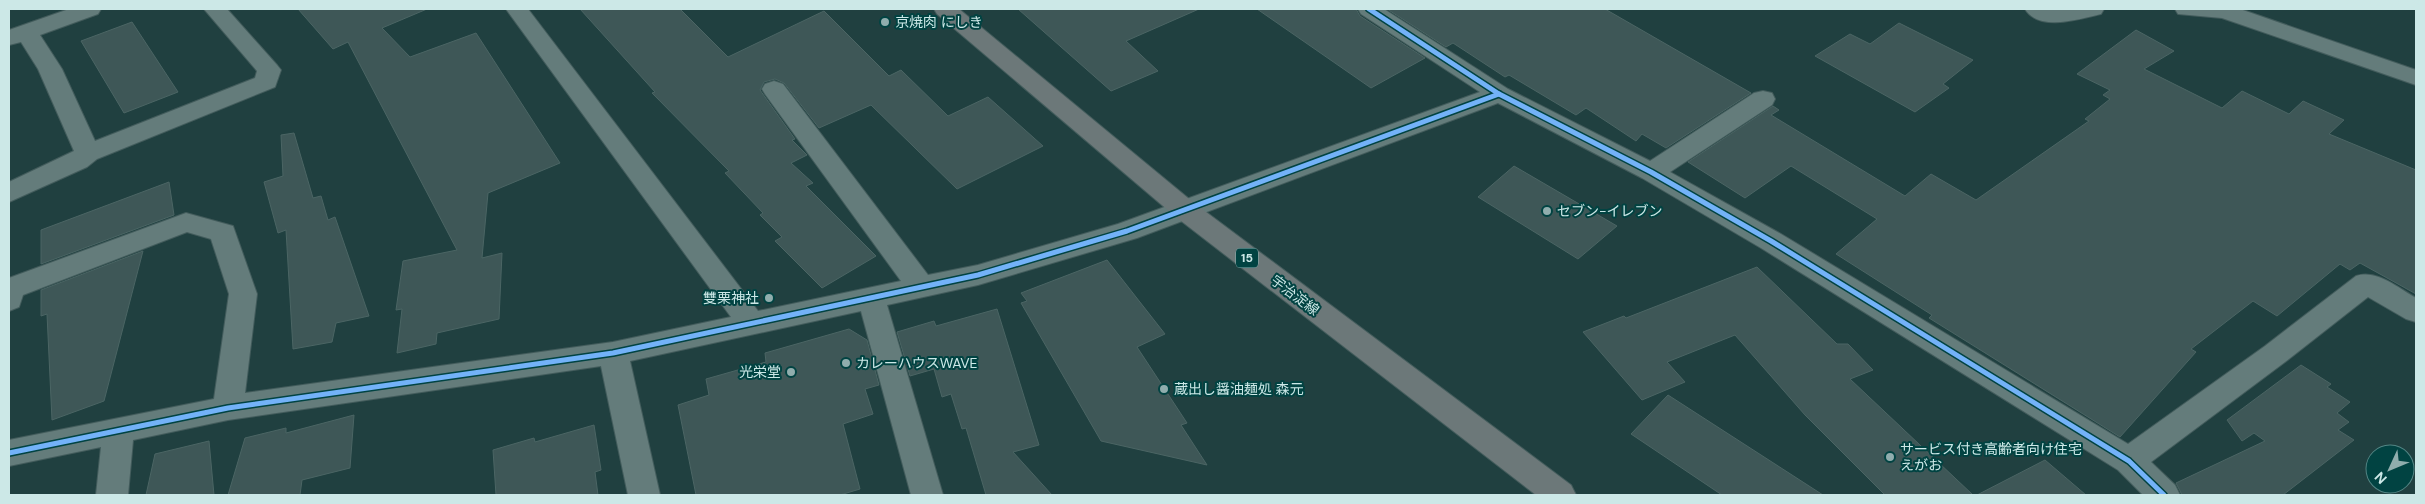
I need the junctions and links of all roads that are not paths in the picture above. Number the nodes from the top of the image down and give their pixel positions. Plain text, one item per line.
1 (90, 9) edge
2 (214, 9) edge
3 (517, 9) edge
4 (945, 9) edge
5 (1369, 9) edge
6 (2036, 9) edge
7 (2093, 9) edge
8 (2186, 9) edge
9 (18, 35) edge
10 (2416, 78) edge
11 (774, 89) dead end
12 (1499, 94) junction
13 (1763, 99) dead end
14 (88, 154) junction
15 (1651, 172) junction
16 (9, 192) edge
17 (1185, 210) junction
18 (920, 287) junction
19 (9, 293) edge
20 (871, 297) junction
21 (2416, 311) edge
22 (752, 324) junction
23 (614, 353) junction
24 (228, 408) junction
25 (119, 429) junction
26 (9, 453) edge
27 (2129, 461) junction
28 (112, 495) edge
29 (644, 495) edge
30 (927, 495) edge
31 (1560, 495) edge
32 (2164, 495) edge

1 - 9 street
2 - 14 street
3 - 22 street
4 - 17 main road, 宇治淀線 / 15
5 - 12 street
6 - 7 street
8 - 10 street
9 - 14 street
11 - 18 street
12 - 15 street
12 - 17 street
13 - 15 street
14 - 16 street
15 - 27 street
17 - 18 street
17 - 31 main road, 宇治淀線 / 15
18 - 20 street
19 - 24 street
20 - 22 street
20 - 30 street
21 - 27 street
22 - 23 street
23 - 24 street
23 - 29 street
24 - 25 street
25 - 26 street
25 - 28 street
27 - 32 street

